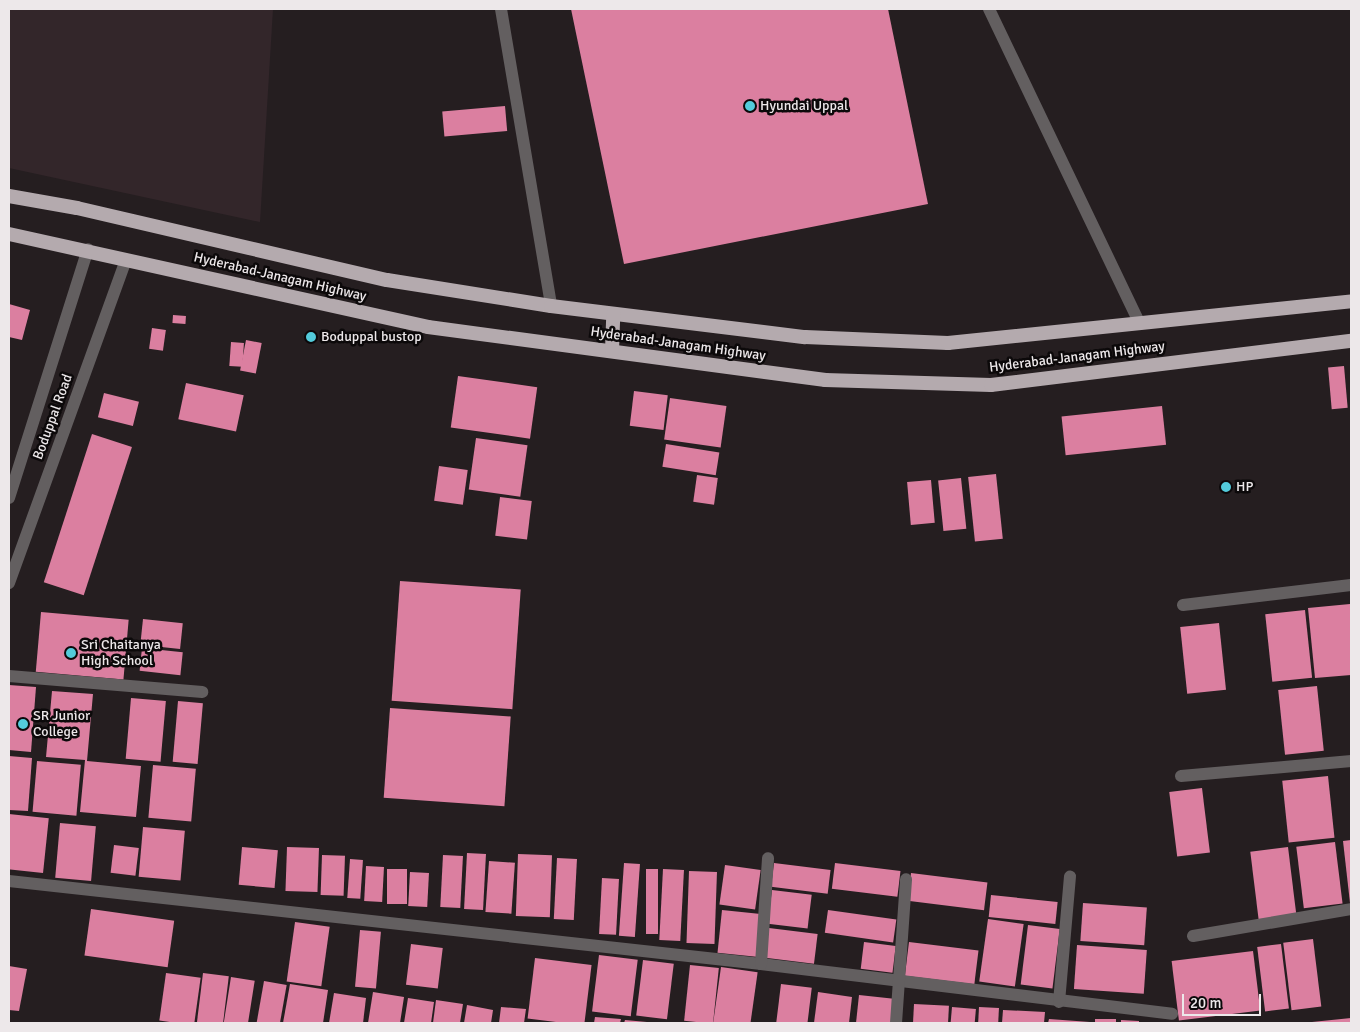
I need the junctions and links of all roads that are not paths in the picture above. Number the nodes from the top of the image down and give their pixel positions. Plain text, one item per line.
1 (500, 9) edge
2 (989, 9) edge
3 (9, 196) edge
4 (9, 234) edge
5 (88, 249) junction
6 (126, 260) junction
7 (1351, 301) edge
8 (551, 306) junction
9 (613, 314) junction
10 (1140, 324) junction
11 (1351, 341) edge
12 (612, 351) junction
13 (9, 498) edge
14 (9, 583) edge
15 (1351, 586) edge
16 (1183, 605) dead end
17 (9, 676) edge
18 (202, 692) dead end
19 (1351, 761) edge
20 (1181, 776) dead end
21 (768, 858) dead end
22 (1070, 876) dead end
23 (906, 879) dead end
24 (9, 881) edge
25 (1351, 909) edge
26 (1193, 936) dead end
27 (761, 964) junction
28 (899, 983) junction
29 (1059, 1002) junction
30 (1172, 1014) dead end
31 (896, 1023) edge

1 - 8 street
2 - 10 street
3 - 8 highway, Hyderabad-Janagam Highway
4 - 5 highway, Hyderabad-Janagam Highway
5 - 6 highway, Hyderabad-Janagam Highway
5 - 13 street, Boduppal Road
6 - 12 highway, Hyderabad-Janagam Highway
6 - 14 street, Boduppal Road
7 - 10 highway, Hyderabad-Janagam Highway
8 - 9 highway, Hyderabad-Janagam Highway
9 - 10 highway, Hyderabad-Janagam Highway
9 - 12 highway
11 - 12 highway, Hyderabad-Janagam Highway
15 - 16 street
17 - 18 street
19 - 20 street
21 - 27 street
22 - 29 street
23 - 28 street
24 - 27 street
25 - 26 street
27 - 28 street
28 - 29 street
28 - 31 street
29 - 30 street

